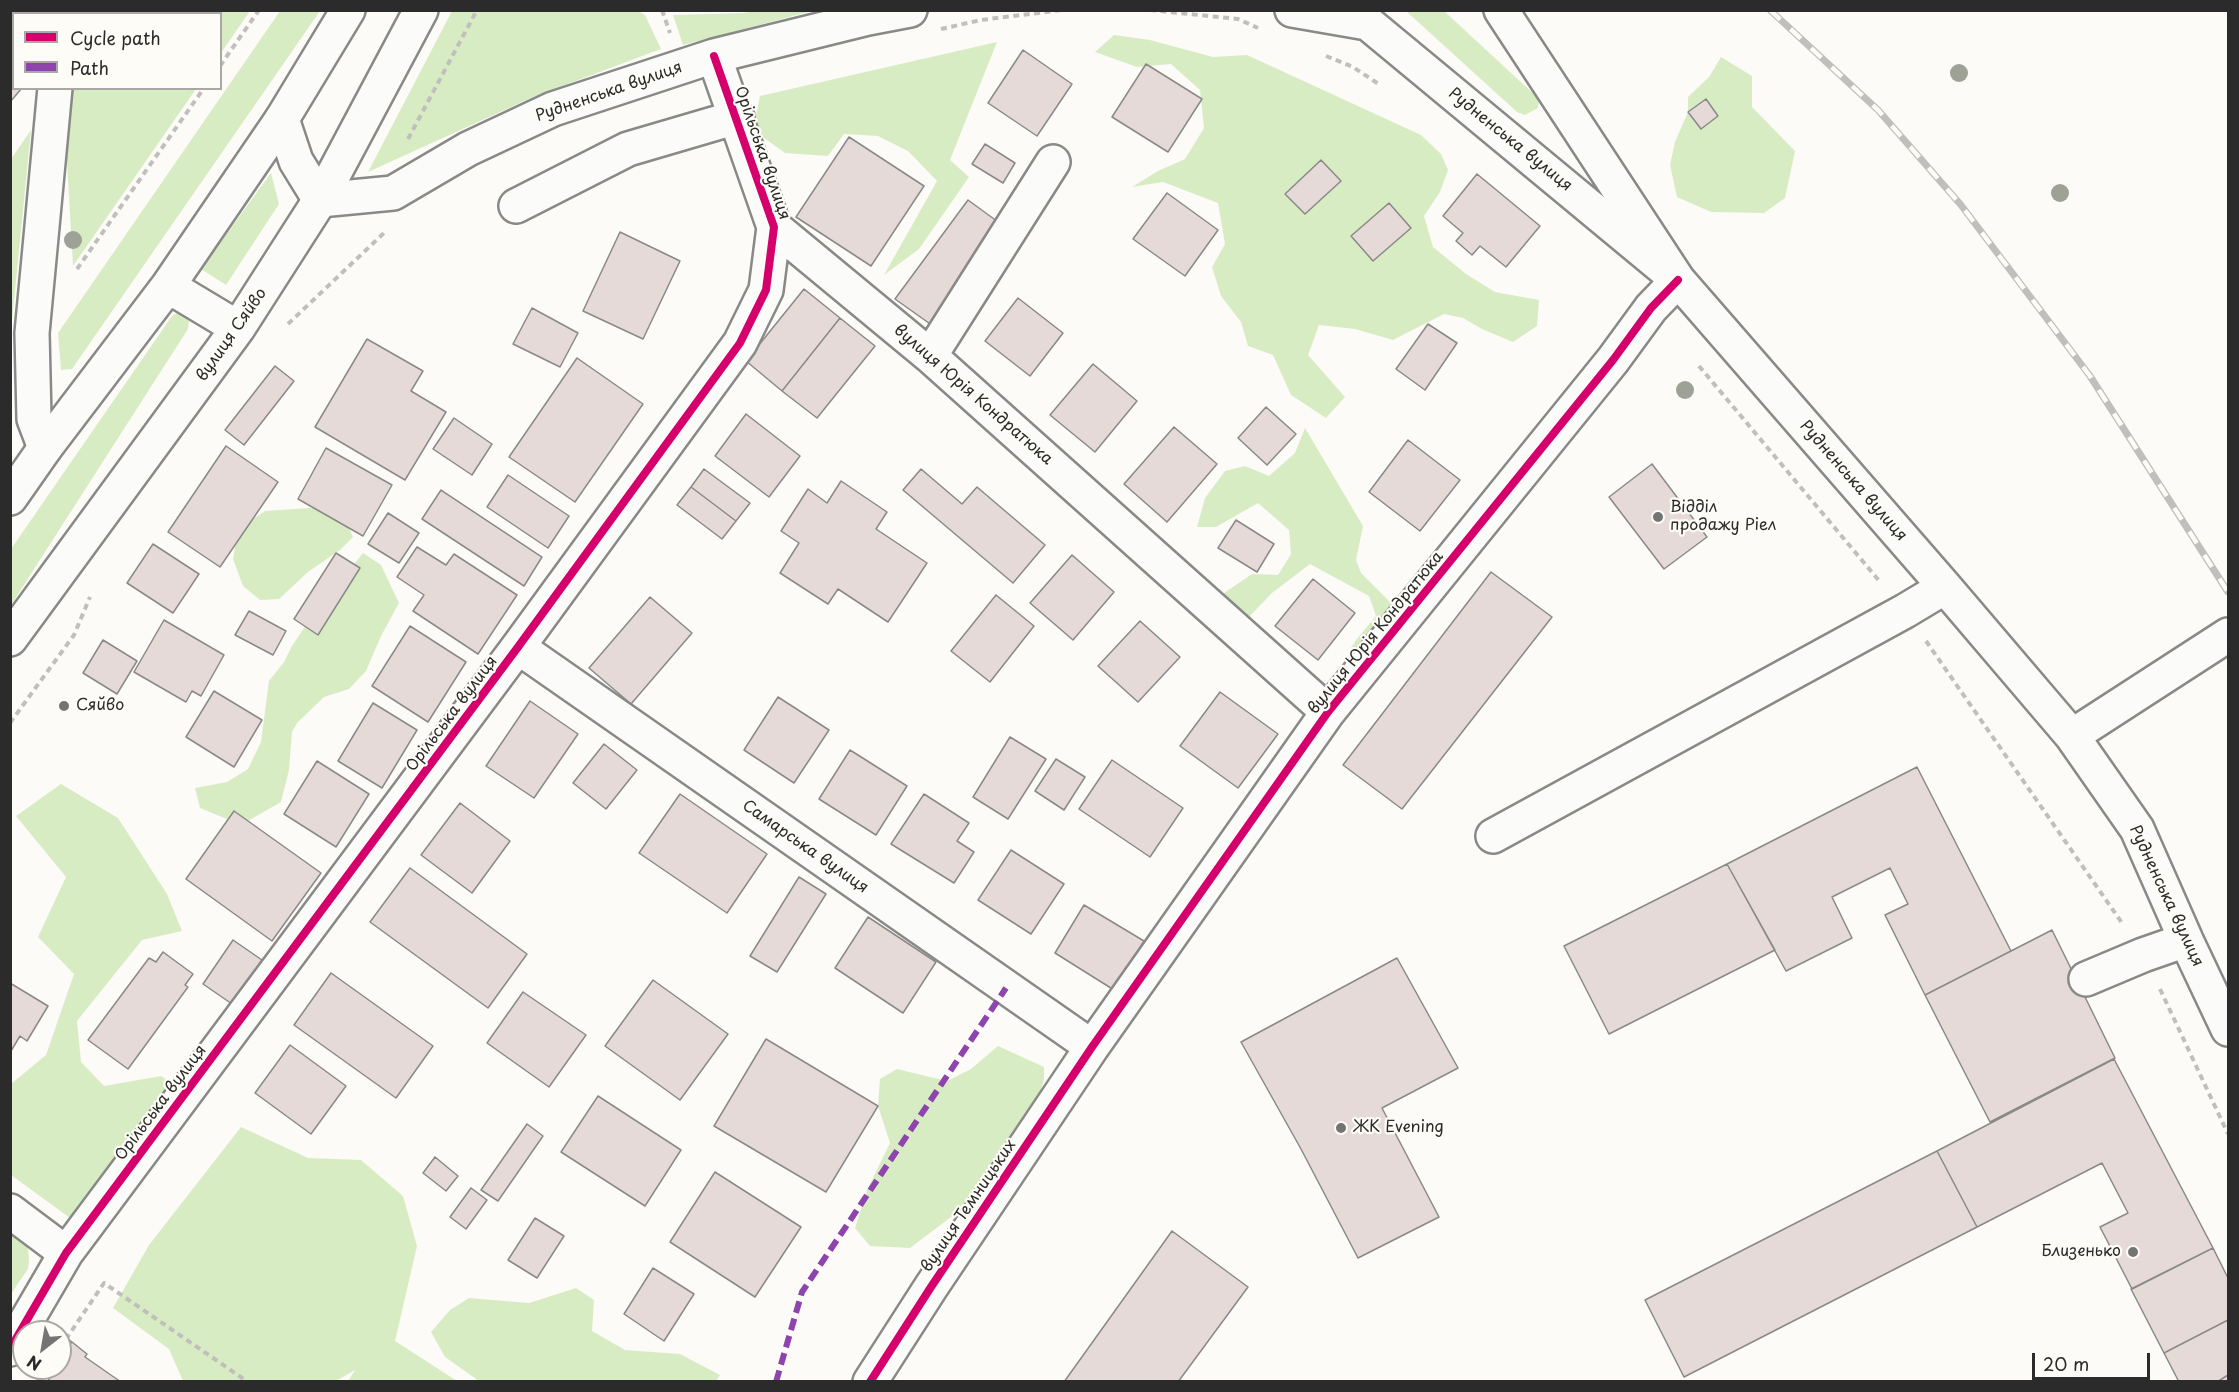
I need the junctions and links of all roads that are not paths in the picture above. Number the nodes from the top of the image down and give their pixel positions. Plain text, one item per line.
1 (348, 10) edge
2 (422, 10) edge
3 (909, 10) edge
4 (1292, 10) edge
5 (1501, 10) edge
6 (1360, 17) edge
7 (714, 56) junction
8 (55, 90) edge
9 (737, 117) junction
10 (282, 119) junction
11 (1053, 162) dead end
12 (320, 200) junction
13 (516, 206) dead end
14 (774, 227) junction
15 (1678, 279) junction
16 (168, 286) junction
17 (238, 328) junction
18 (930, 356) junction
19 (45, 448) junction
20 (10, 498) edge
21 (1944, 587) junction
22 (2229, 635) edge
23 (10, 639) edge
24 (518, 647) junction
25 (1328, 712) junction
26 (2072, 736) junction
27 (1493, 836) dead end
28 (2186, 940) junction
29 (2086, 979) dead end
30 (2229, 1029) edge
31 (1092, 1047) junction
32 (10, 1210) edge
33 (66, 1253) junction
34 (10, 1349) edge
35 (870, 1382) edge

1 - 10 street
2 - 12 street, вулиця Сяйво
3 - 7 street, Рудненська вулиця
4 - 6 street, Рудненська вулиця
5 - 15 street
6 - 15 street, Рудненська вулиця
7 - 9 street, Орільська вулиця
7 - 12 street, Рудненська вулиця
8 - 19 street
9 - 13 street
9 - 14 street, Орільська вулиця
10 - 12 street
10 - 16 street
11 - 18 street
12 - 17 street, вулиця Сяйво
14 - 18 street, вулиця Юрія Кондратюка
14 - 24 street, Орільська вулиця
15 - 21 street, Рудненська вулиця
15 - 25 street, вулиця Юрія Кондратюка
16 - 17 street
16 - 19 street
17 - 23 street, вулиця Сяйво
18 - 25 street, вулиця Юрія Кондратюка
19 - 20 street
21 - 26 street, Рудненська вулиця
21 - 27 street
22 - 26 street
24 - 31 street, Самарська вулиця
24 - 33 street, Орільська вулиця
25 - 31 street, вулиця Юрія Кондратюка
26 - 28 street, Рудненська вулиця
28 - 29 street
28 - 30 street, Рудненська вулиця
31 - 35 street, вулиця Темницьких
32 - 33 street
33 - 34 street, Орільська вулиця

